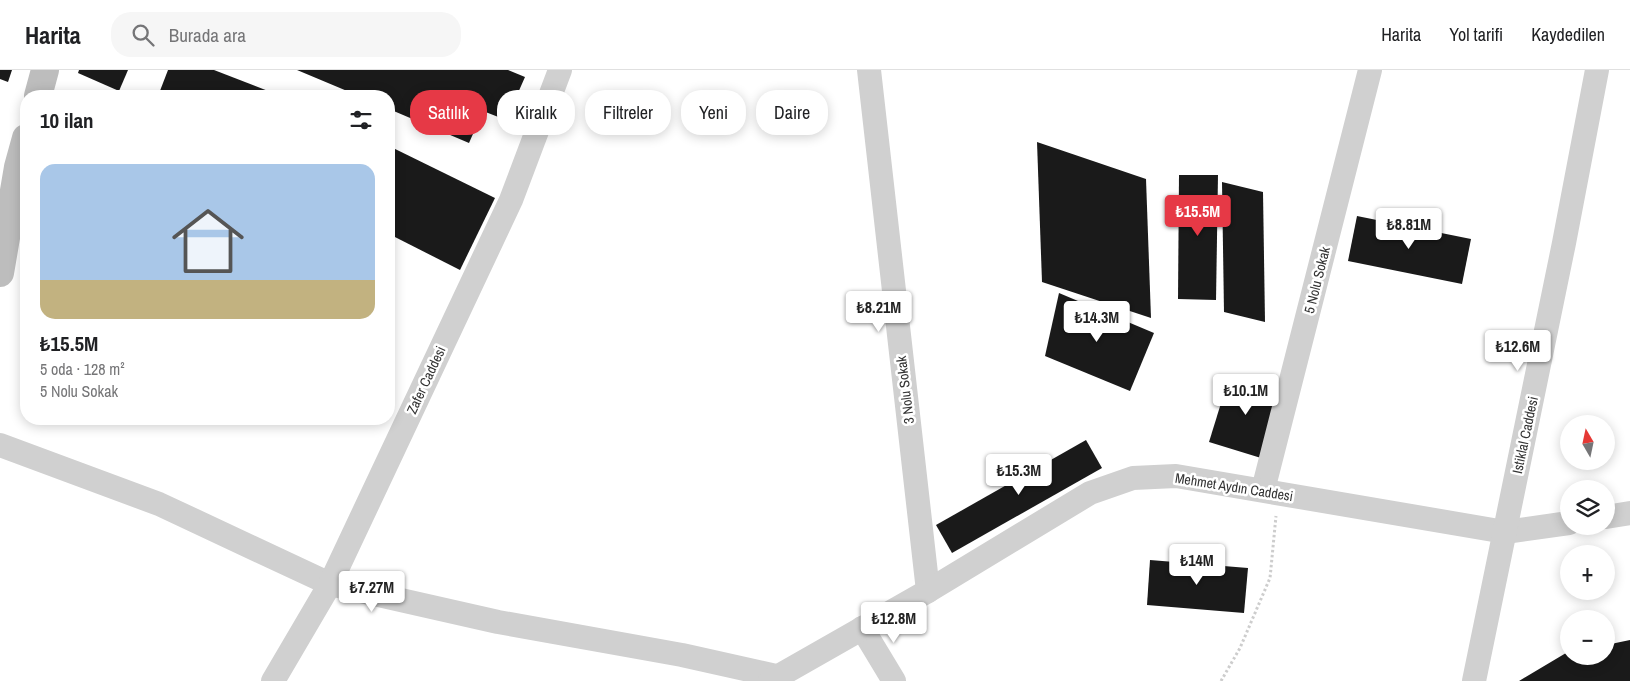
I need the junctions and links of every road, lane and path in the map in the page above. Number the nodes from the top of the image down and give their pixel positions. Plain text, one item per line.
1 (45, 70) edge
2 (560, 70) edge
3 (869, 70) edge
4 (1370, 70) edge
5 (1597, 70) edge
6 (40, 90) edge
7 (20, 160) edge
8 (18, 167) junction
9 (0, 192) edge
10 (0, 274) edge
11 (0, 445) edge
12 (1270, 492) junction
13 (1630, 513) edge
14 (1615, 516) edge
15 (1560, 524) edge
16 (1505, 532) junction
17 (330, 584) junction
18 (928, 591) junction
19 (862, 628) junction
20 (773, 678) edge
21 (273, 681) edge
22 (894, 681) edge
23 (1221, 681) edge
24 (1474, 681) edge

1 - 6 street
2 - 17 street, Zafer Caddesi
3 - 18 street, 3 Nolu Sokak
4 - 12 street, 5 Nolu Sokak
5 - 16 street, Istiklal Caddesi
7 - 8 street
8 - 9 street
8 - 10 street
11 - 17 street
12 - 16 street, Mehmet Aydın Caddesi
12 - 18 street, Mehmet Aydın Caddesi
12 - 23 path
13 - 14 street
15 - 16 street, Mehmet Aydın Caddesi
16 - 24 street, Istiklal Caddesi
17 - 20 street
17 - 21 street, Zafer Caddesi
18 - 19 street, Mehmet Aydın Caddesi
19 - 20 street, Mehmet Aydın Caddesi
19 - 22 street

